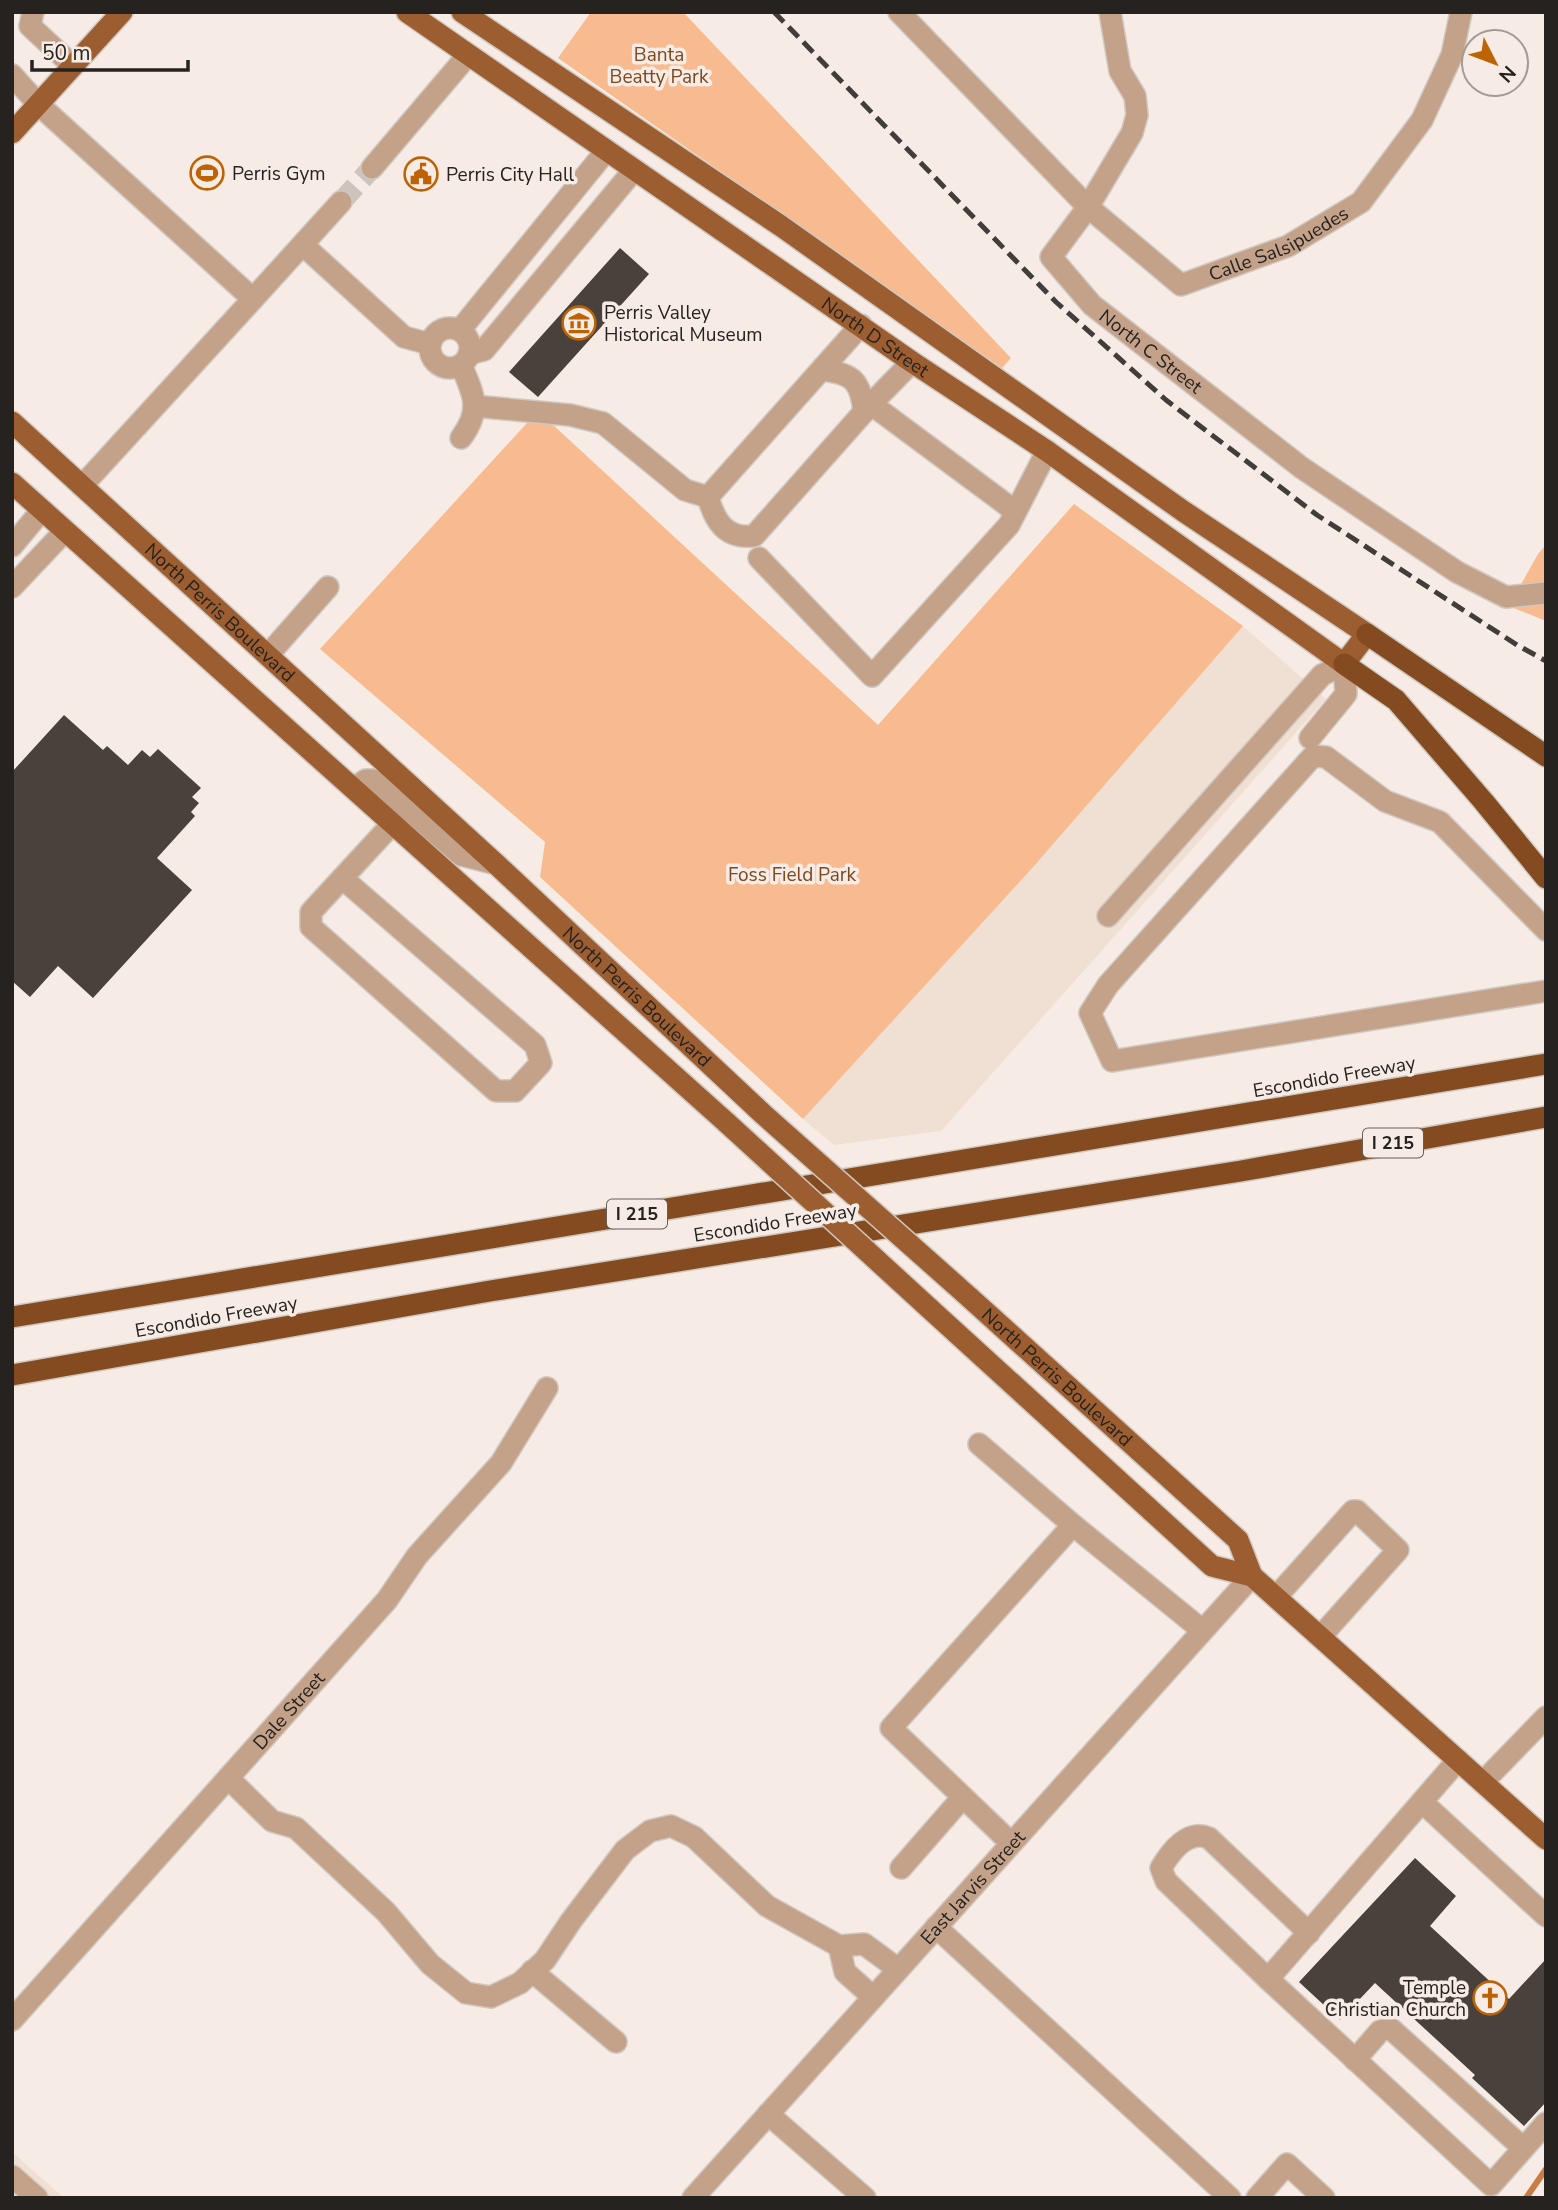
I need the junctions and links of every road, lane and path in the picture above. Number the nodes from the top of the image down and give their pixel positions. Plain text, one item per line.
1 (33, 12) edge
2 (122, 12) edge
3 (407, 12) edge
4 (462, 12) edge
5 (899, 12) edge
6 (1110, 12) edge
7 (1461, 12) edge
8 (468, 55) junction
9 (73, 66) junction
10 (12, 75) edge
11 (38, 104) junction
12 (642, 132) junction
13 (12, 133) edge
14 (606, 151) junction
15 (372, 168) tunnel mouth
16 (634, 170) junction
17 (341, 202) tunnel mouth
18 (1088, 207) junction
19 (303, 245) junction
20 (253, 299) junction
21 (862, 325) junction
22 (460, 330) junction
23 (430, 344) junction
24 (465, 359) junction
25 (912, 362) junction
26 (822, 370) junction
27 (474, 406) junction
28 (867, 408) junction
29 (12, 422) edge
30 (1061, 424) junction
31 (461, 438) dead end
32 (1047, 451) junction
33 (12, 483) edge
34 (82, 486) junction
35 (708, 497) junction
36 (42, 510) junction
37 (1015, 511) junction
38 (65, 531) junction
39 (12, 546) edge
40 (759, 558) dead end
41 (12, 587) edge
42 (328, 587) dead end
43 (1546, 593) edge
44 (1367, 634) junction
45 (268, 655) junction
46 (1344, 664) junction
47 (1287, 717) junction
48 (1311, 747) junction
49 (1546, 756) edge
50 (354, 788) junction
51 (394, 822) junction
52 (496, 864) junction
53 (342, 878) junction
54 (1546, 878) edge
55 (1108, 916) dead end
56 (1546, 930) edge
57 (1546, 991) edge
58 (1546, 1064) edge
59 (1546, 1118) edge
60 (12, 1317) edge
61 (12, 1375) edge
62 (547, 1388) dead end
63 (979, 1444) dead end
64 (1073, 1525) junction
65 (1252, 1576) junction
66 (1277, 1596) junction
67 (1202, 1630) junction
68 (1321, 1636) junction
69 (1546, 1717) edge
70 (1458, 1760) junction
71 (228, 1779) junction
72 (1483, 1782) junction
73 (963, 1797) junction
74 (1422, 1802) junction
75 (1546, 1839) edge
76 (1011, 1843) junction
77 (901, 1868) dead end
78 (1546, 1916) edge
79 (936, 1927) junction
80 (1309, 1933) junction
81 (839, 1946) junction
82 (898, 1969) junction
83 (532, 1971) junction
84 (1268, 1979) junction
85 (873, 1997) junction
86 (12, 2020) edge
87 (616, 2042) dead end
88 (1355, 2060) junction
89 (768, 2114) junction
90 (1546, 2123) edge
91 (1523, 2148) junction
92 (12, 2176) edge
93 (37, 2198) edge
94 (693, 2198) edge
95 (865, 2198) edge
96 (1230, 2198) edge
97 (1257, 2198) edge
98 (1324, 2198) edge

1 - 9 street
2 - 9 main road
3 - 8 main road, North D Street
4 - 12 main road, North D Street
5 - 18 street
6 - 18 street
7 - 18 street, Calle Salsipuedes
8 - 14 main road, North D Street
8 - 15 street
9 - 11 main road
10 - 11 street
11 - 13 main road
11 - 20 street
12 - 14 main road
12 - 16 main road
12 - 30 main road, North D Street
14 - 16 main road, North D Street
14 - 22 street
16 - 21 main road, North D Street
16 - 24 street
17 - 19 street
18 - 43 street, North C Street
19 - 20 street
19 - 23 street
20 - 34 street
21 - 25 main road, North D Street
21 - 26 street
22 - 23 street
22 - 24 street
23 - 24 street
24 - 27 street
25 - 28 street
25 - 32 main road, North D Street
26 - 28 street
26 - 35 street
27 - 31 street
27 - 35 street
28 - 35 street
28 - 37 street
29 - 34 main road, North Perris Boulevard
30 - 32 main road
30 - 44 main road, North D Street
32 - 37 street
32 - 46 main road, North D Street
33 - 36 main road, North Perris Boulevard
34 - 45 main road, North Perris Boulevard
36 - 38 main road, North Perris Boulevard
36 - 39 street
37 - 40 street
38 - 41 street
38 - 50 main road, North Perris Boulevard
42 - 45 street
44 - 46 main road
44 - 49 highway
45 - 52 main road, North Perris Boulevard
46 - 47 street
46 - 48 street
46 - 54 highway
47 - 48 street
47 - 55 street
48 - 56 street
48 - 57 street
50 - 51 main road, North Perris Boulevard
50 - 52 street
51 - 53 street
51 - 65 main road, North Perris Boulevard, bridge
52 - 65 main road, North Perris Boulevard, bridge
53 - 53 street
58 - 60 highway, Escondido Freeway / I 215
59 - 61 highway, Escondido Freeway / I 215
62 - 71 street, Dale Street
63 - 64 street
64 - 67 street
64 - 73 street
65 - 66 main road, North Perris Boulevard
65 - 67 street, East Jarvis Street
66 - 68 main road, North Perris Boulevard
66 - 68 street
67 - 76 street, East Jarvis Street
68 - 70 main road, North Perris Boulevard
69 - 72 street
70 - 72 main road, North Perris Boulevard
70 - 74 street
71 - 83 street
71 - 86 street, Dale Street
72 - 75 main road, North Perris Boulevard
73 - 76 street
73 - 77 street
74 - 78 street
74 - 80 street
76 - 79 street, East Jarvis Street
79 - 82 street, East Jarvis Street
79 - 96 street
80 - 84 street
80 - 84 street
81 - 82 street
81 - 83 street
81 - 85 street
82 - 85 street, East Jarvis Street
83 - 87 street
84 - 88 street
85 - 89 street, East Jarvis Street
88 - 91 street
88 - 91 street
89 - 94 street, East Jarvis Street
89 - 95 street
90 - 91 street
92 - 93 street
97 - 98 street

